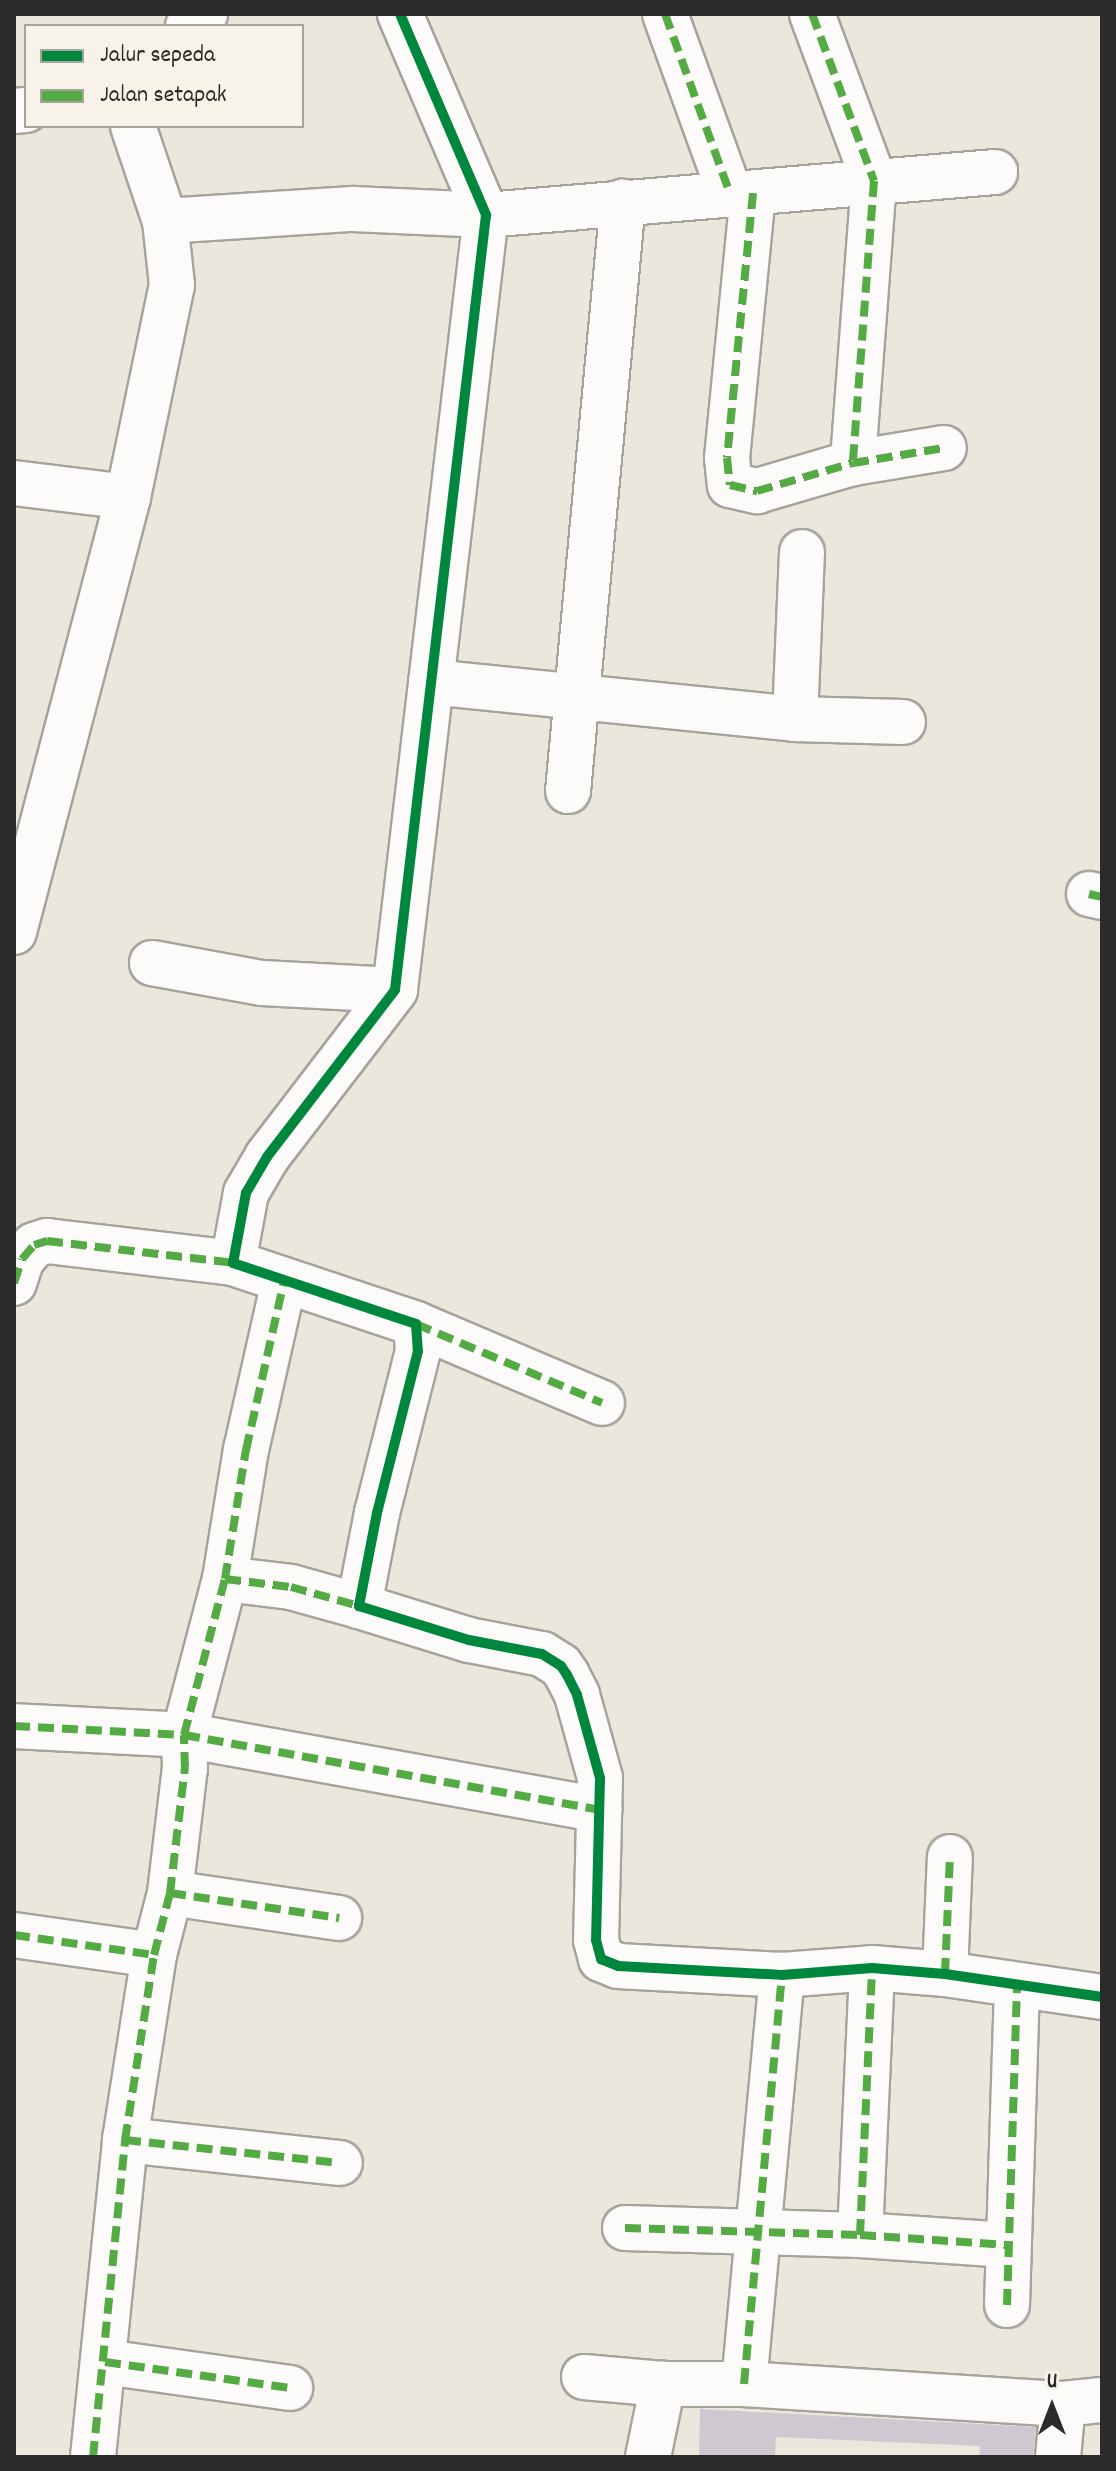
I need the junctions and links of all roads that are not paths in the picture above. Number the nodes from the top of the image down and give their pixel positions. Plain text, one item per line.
1 (400, 14) edge
2 (665, 14) edge
3 (812, 14) edge
4 (134, 128) edge
5 (995, 172) dead end
6 (874, 181) junction
7 (741, 194) junction
8 (623, 202) junction
9 (486, 215) junction
10 (165, 221) junction
11 (944, 448) dead end
12 (853, 463) junction
13 (14, 483) edge
14 (128, 497) junction
15 (802, 552) dead end
16 (431, 682) junction
17 (575, 698) junction
18 (795, 719) junction
19 (903, 722) dead end
20 (568, 791) dead end
21 (14, 932) edge
22 (152, 963) dead end
23 (395, 990) junction
24 (233, 1263) junction
25 (284, 1281) junction
26 (14, 1283) edge
27 (416, 1324) junction
28 (602, 1403) dead end
29 (225, 1579) junction
30 (359, 1606) junction
31 (14, 1726) edge
32 (184, 1735) junction
33 (599, 1810) junction
34 (950, 1857) dead end
35 (170, 1893) junction
36 (339, 1918) dead end
37 (14, 1935) edge
38 (154, 1955) junction
39 (872, 1968) junction
40 (945, 1974) junction
41 (782, 1975) junction
42 (1017, 1985) junction
43 (1102, 1997) edge
44 (125, 2140) junction
45 (340, 2163) dead end
46 (625, 2228) dead end
47 (759, 2233) junction
48 (860, 2235) junction
49 (1008, 2245) junction
50 (1007, 2305) dead end
51 (105, 2362) junction
52 (584, 2377) dead end
53 (663, 2384) junction
54 (744, 2384) junction
55 (290, 2388) dead end
56 (1082, 2402) edge
57 (93, 2457) edge
58 (648, 2457) edge
59 (1058, 2457) edge

1 - 9 street
2 - 7 street
3 - 6 street
4 - 10 street
5 - 6 street
6 - 7 street
6 - 12 street
7 - 8 street
7 - 12 street
8 - 9 street
8 - 17 street
9 - 10 street
9 - 16 street
10 - 14 street
11 - 12 street
13 - 14 street
14 - 21 street
15 - 18 street
16 - 17 street
16 - 23 street
17 - 18 street
17 - 20 street
18 - 19 street
22 - 23 street
23 - 24 street
24 - 25 street
24 - 26 street
25 - 27 street
25 - 29 street
27 - 28 street
27 - 30 street
29 - 30 street
29 - 32 street
30 - 33 street
31 - 32 street
32 - 33 street
32 - 35 street
33 - 41 street
34 - 40 street
35 - 36 street
35 - 38 street
37 - 38 street
38 - 44 street
39 - 40 street
39 - 41 street
39 - 48 street
40 - 42 street
41 - 47 street
42 - 43 street
42 - 49 street
44 - 45 street
44 - 51 street
46 - 47 street
47 - 48 street
47 - 54 street
48 - 49 street
49 - 50 street
51 - 55 street
51 - 57 street
52 - 53 street
53 - 54 street
53 - 58 street
54 - 56 street
56 - 59 street

